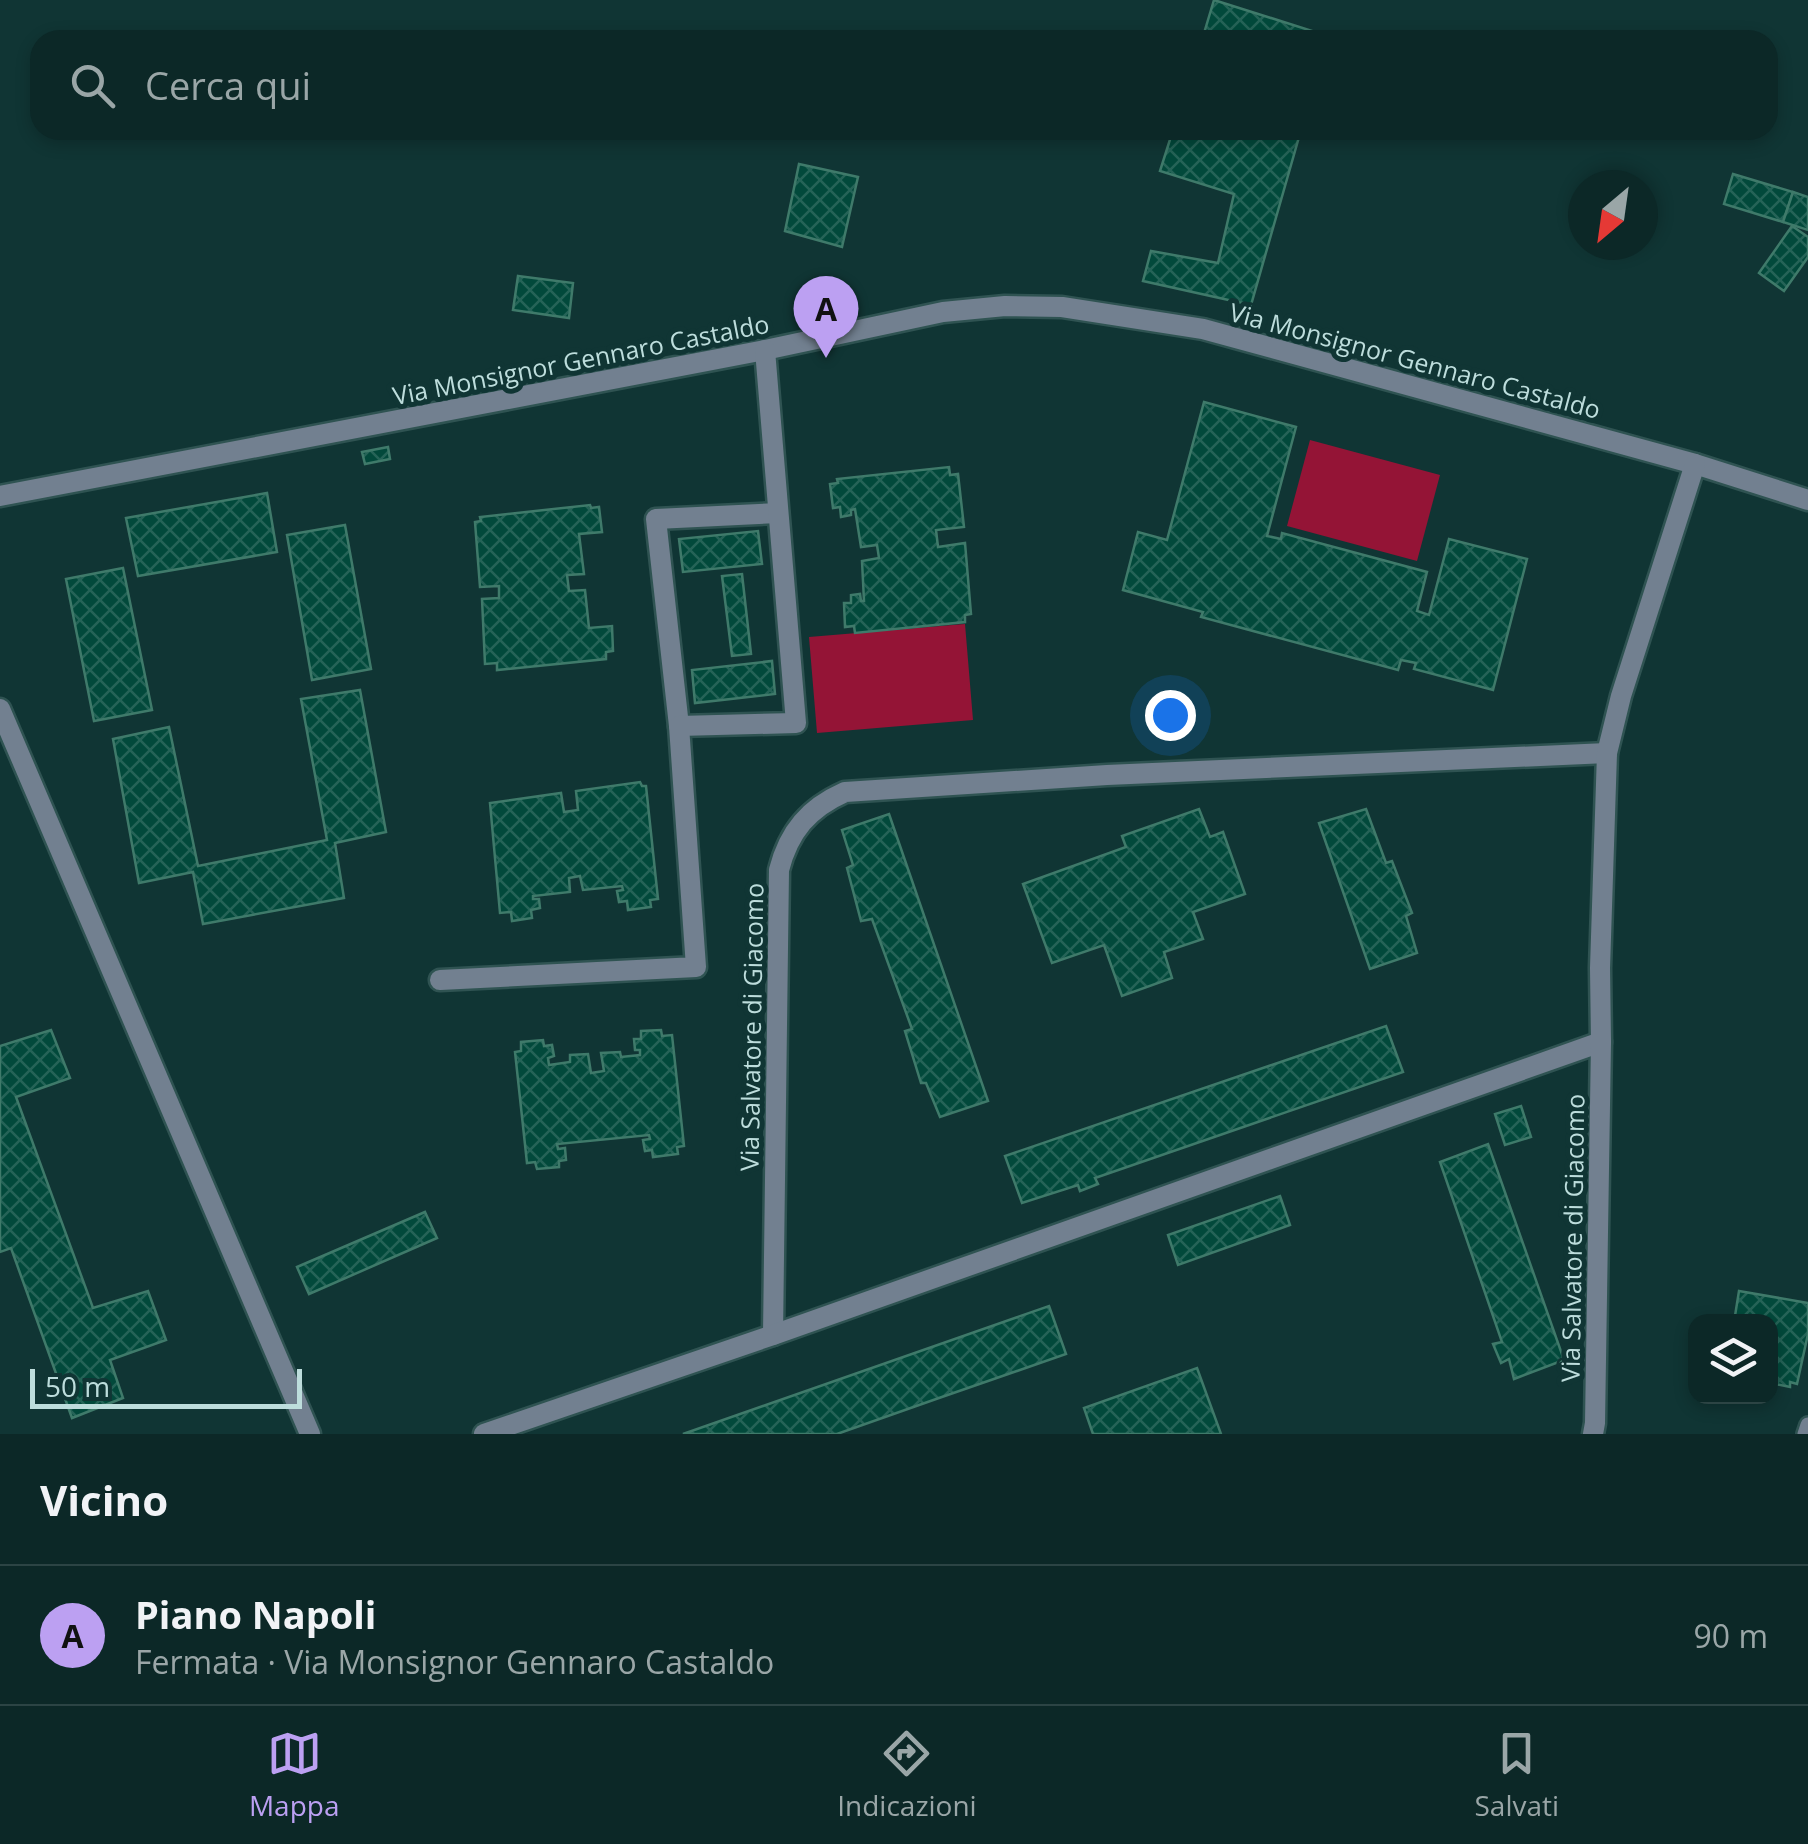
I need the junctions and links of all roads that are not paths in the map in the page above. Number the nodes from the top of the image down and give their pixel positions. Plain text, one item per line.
1 (764, 350) junction
2 (1694, 464) junction
3 (0, 496) edge
4 (1808, 500) edge
5 (778, 512) junction
6 (0, 709) edge
7 (678, 726) junction
8 (1607, 752) junction
9 (440, 980) dead end
10 (1600, 1042) junction
11 (773, 1336) junction
12 (1808, 1425) edge
13 (310, 1434) edge
14 (484, 1434) edge
15 (1593, 1434) edge
16 (1805, 1434) edge

1 - 2 street, Via Monsignor Gennaro Castaldo
1 - 3 street, Via Monsignor Gennaro Castaldo
1 - 5 street
2 - 4 street, Via Monsignor Gennaro Castaldo
2 - 8 street, Via Salvatore di Giacomo
5 - 7 street
5 - 7 street
6 - 13 street
7 - 9 street
8 - 10 street, Via Salvatore di Giacomo
8 - 11 street, Via Salvatore di Giacomo
10 - 11 street, Via Salvatore di Giacomo
10 - 15 street, Via Salvatore di Giacomo
11 - 14 street, Via Salvatore di Giacomo
12 - 16 lane

